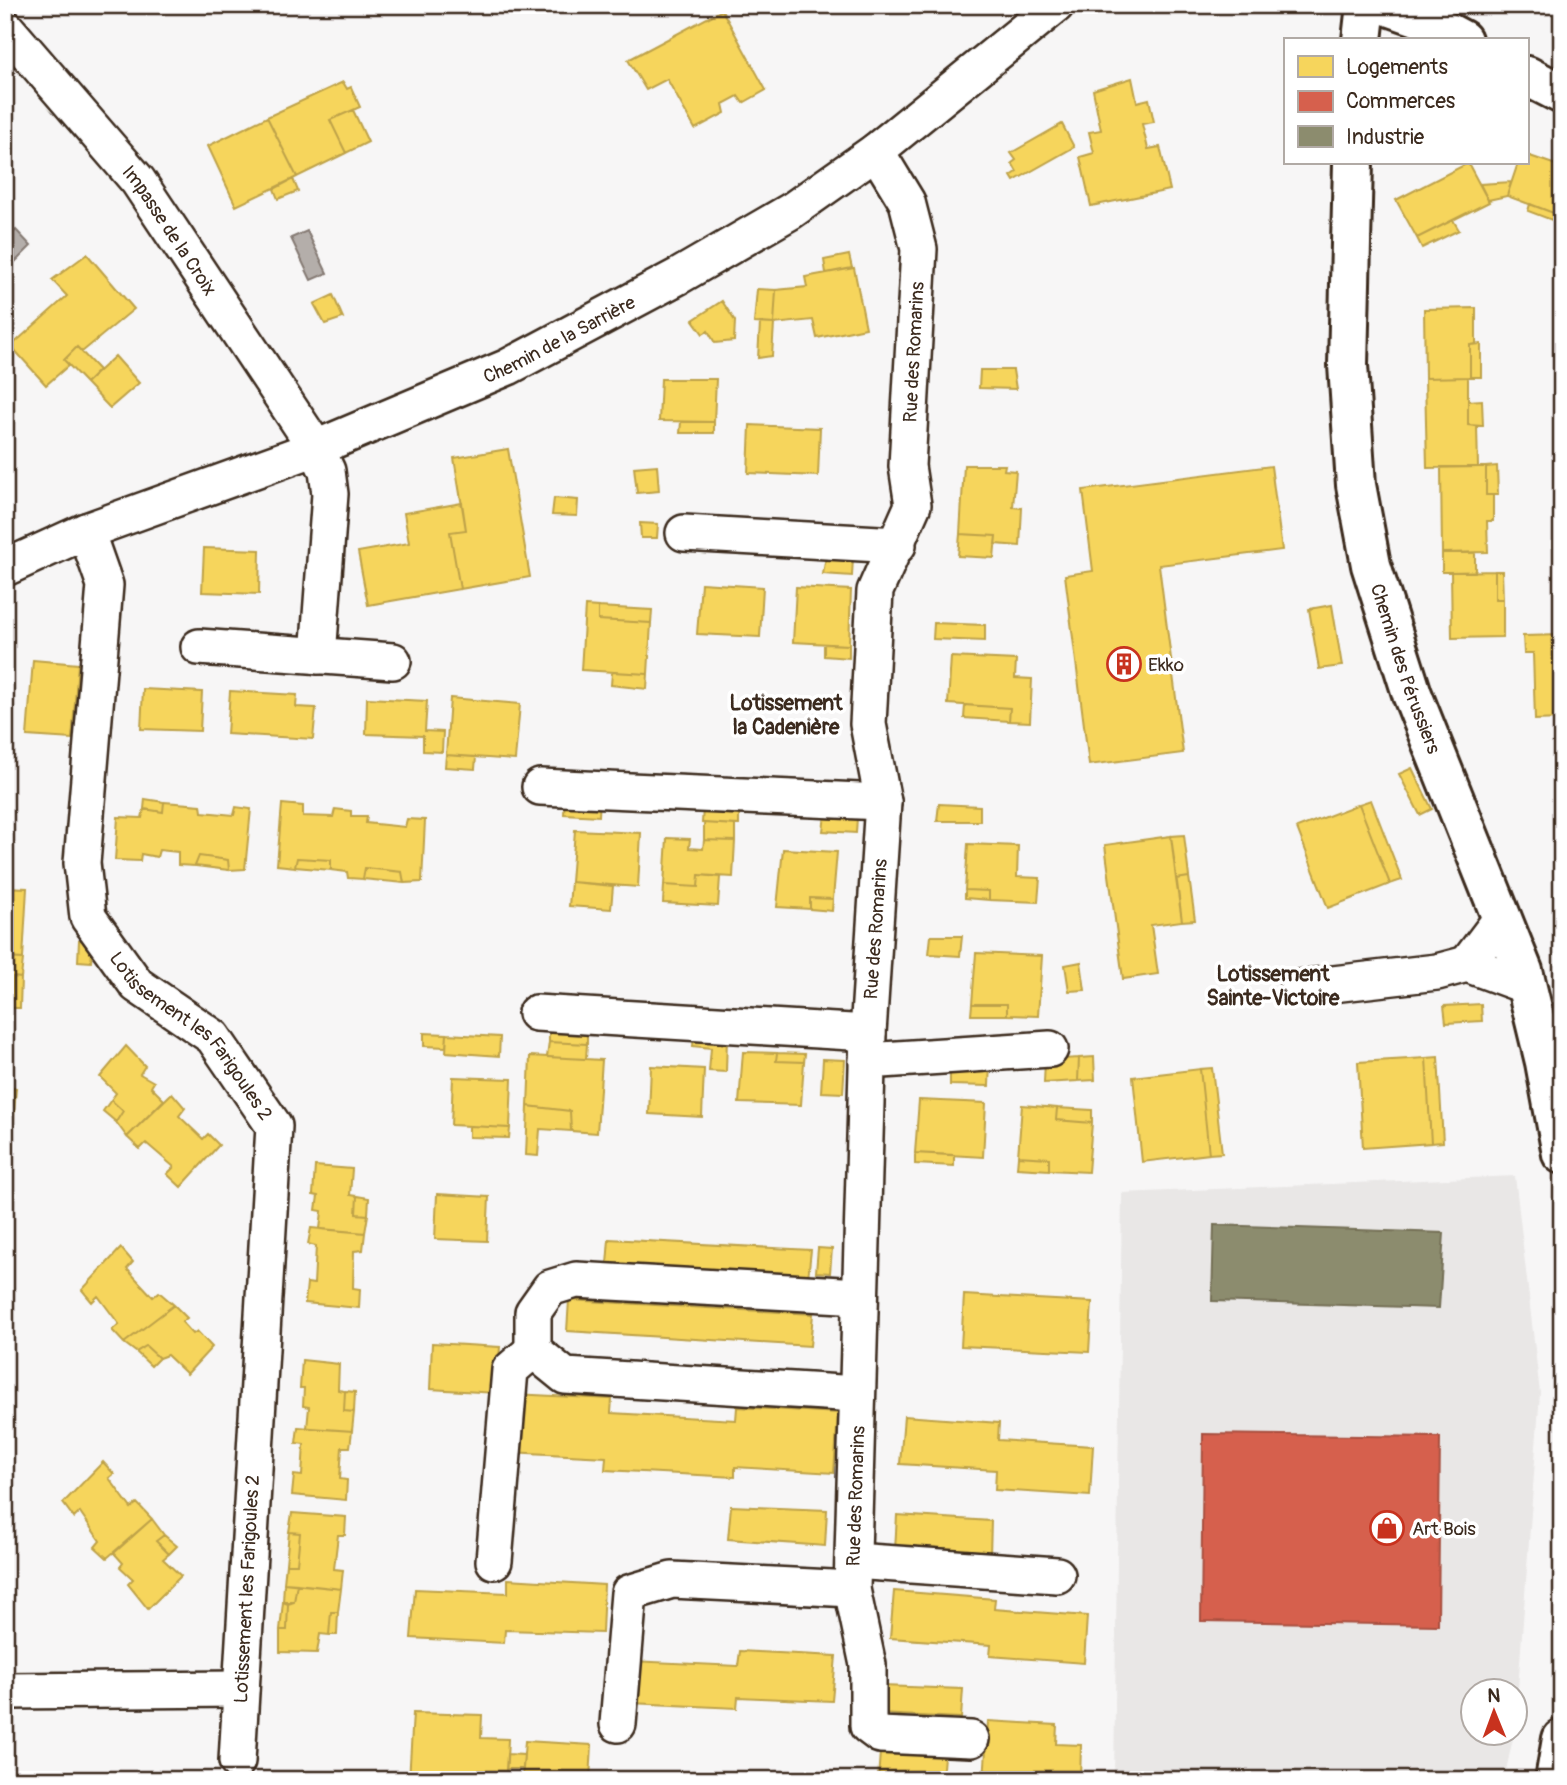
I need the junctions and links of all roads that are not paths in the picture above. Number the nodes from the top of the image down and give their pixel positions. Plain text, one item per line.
1 (1056, 5) edge
2 (1366, 5) edge
3 (1386, 5) edge
4 (5, 27) edge
5 (1362, 38) edge
6 (1458, 38) edge
7 (1528, 77) edge
8 (1562, 94) edge
9 (876, 151) junction
10 (1353, 164) edge
11 (316, 448) junction
12 (86, 531) junction
13 (684, 533) dead end
14 (898, 545) junction
15 (5, 568) edge
16 (199, 647) dead end
17 (318, 656) junction
18 (393, 661) dead end
19 (540, 787) dead end
20 (883, 802) junction
21 (1501, 919) junction
22 (1467, 964) junction
23 (1527, 986) junction
24 (1298, 988) dead end
25 (536, 1013) dead end
26 (868, 1047) junction
27 (1050, 1049) dead end
28 (1554, 1061) edge
29 (1562, 1154) edge
30 (860, 1296) junction
31 (533, 1350) junction
32 (857, 1394) junction
33 (494, 1561) dead end
34 (852, 1575) junction
35 (1057, 1575) dead end
36 (241, 1689) junction
37 (5, 1691) edge
38 (618, 1724) dead end
39 (971, 1739) dead end
40 (1562, 1739) edge
41 (237, 1761) dead end
42 (1555, 1780) edge

1 - 9 street, Chemin de la Sarrière
2 - 5 street
3 - 6 street
4 - 11 street, Impasse de la Croix
7 - 8 street
9 - 11 street, Chemin de la Sarrière
9 - 14 street, Rue des Romarins
10 - 21 street, Chemin des Pérussiers
11 - 12 street, Chemin de la Sarrière
11 - 17 street, Impasse de la Croix
12 - 15 street, Chemin de la Sarrière
12 - 36 street, Lotissement les Farigoules 2
13 - 14 street
14 - 20 street, Rue des Romarins
16 - 17 street
17 - 18 street
19 - 20 street
20 - 26 street, Rue des Romarins
21 - 22 street
21 - 23 street, Chemin des Pérussiers
22 - 23 street
22 - 24 street
23 - 28 street, Chemin des Pérussiers
25 - 26 street
26 - 27 street
26 - 30 street, Rue des Romarins
28 - 29 street, Chemin des Pérussiers
30 - 31 street
30 - 32 street, Rue des Romarins
31 - 32 street
31 - 33 street
32 - 34 street, Rue des Romarins
34 - 35 street
34 - 38 street
34 - 39 street, Rue des Romarins
36 - 37 street
36 - 41 street, Lotissement les Farigoules 2
40 - 42 street

